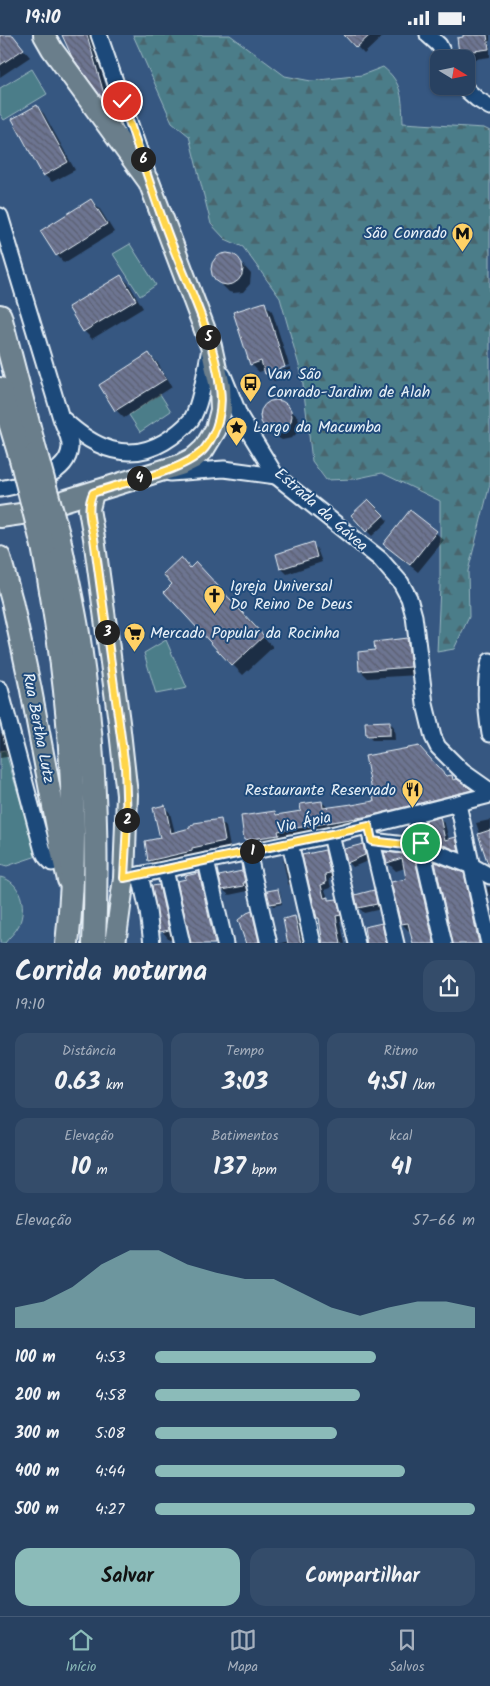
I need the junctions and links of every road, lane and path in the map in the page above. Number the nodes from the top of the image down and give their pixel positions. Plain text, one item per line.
1 (44, 35) edge
2 (99, 35) edge
3 (428, 35) edge
4 (441, 46) edge
5 (472, 95) edge
6 (490, 107) edge
7 (149, 182) junction
8 (0, 216) edge
9 (0, 316) edge
10 (211, 346) junction
11 (0, 389) edge
12 (61, 418) junction
13 (29, 457) junction
14 (153, 474) junction
15 (276, 476) junction
16 (0, 489) edge
17 (93, 493) junction
18 (0, 517) edge
19 (51, 542) junction
20 (0, 557) edge
21 (490, 661) edge
22 (0, 689) edge
23 (490, 734) edge
24 (490, 793) edge
25 (458, 804) junction
26 (414, 814) junction
27 (371, 833) junction
28 (331, 835) junction
29 (290, 843) junction
30 (422, 847) junction
31 (248, 852) junction
32 (206, 861) junction
33 (52, 863) dead end
34 (472, 866) junction
35 (165, 870) junction
36 (490, 876) edge
37 (132, 877) junction
38 (73, 899) junction
39 (67, 943) edge
40 (94, 943) edge
41 (115, 943) edge
42 (152, 943) edge
43 (182, 943) edge
44 (225, 943) edge
45 (269, 943) edge
46 (313, 943) edge
47 (357, 943) edge
48 (396, 943) edge
49 (444, 943) edge
50 (489, 943) edge

1 - 7 main road, Estrada da Gávea
2 - 7 street
3 - 4 street
5 - 6 street
7 - 10 main road, Estrada da Gávea
8 - 12 street
9 - 13 highway
10 - 12 street
10 - 14 main road
10 - 15 street, Estrada da Gávea
11 - 13 highway
12 - 16 street
13 - 19 highway, bridge
14 - 15 street
14 - 17 main road
15 - 24 street, Estrada da Gávea
17 - 18 main road
17 - 37 main road
19 - 38 highway
19 - 40 highway
20 - 38 main road, Rua Bertha Lutz
21 - 23 street
22 - 33 street, Rua Bertha Lutz
24 - 25 street, Via Ápia
25 - 26 street, Via Ápia
25 - 34 street
26 - 27 street, Via Ápia
26 - 30 street
27 - 28 street, Via Ápia
27 - 30 street
27 - 48 street
28 - 29 street, Via Ápia
28 - 47 street
29 - 31 street, Via Ápia
29 - 46 street
30 - 34 street
30 - 49 street
31 - 32 street, Via Ápia
31 - 45 street
32 - 35 street, Via Ápia
32 - 44 street
34 - 36 street
34 - 50 street
35 - 37 street, Via Ápia
35 - 43 street
37 - 41 main road
37 - 42 street
38 - 39 highway

